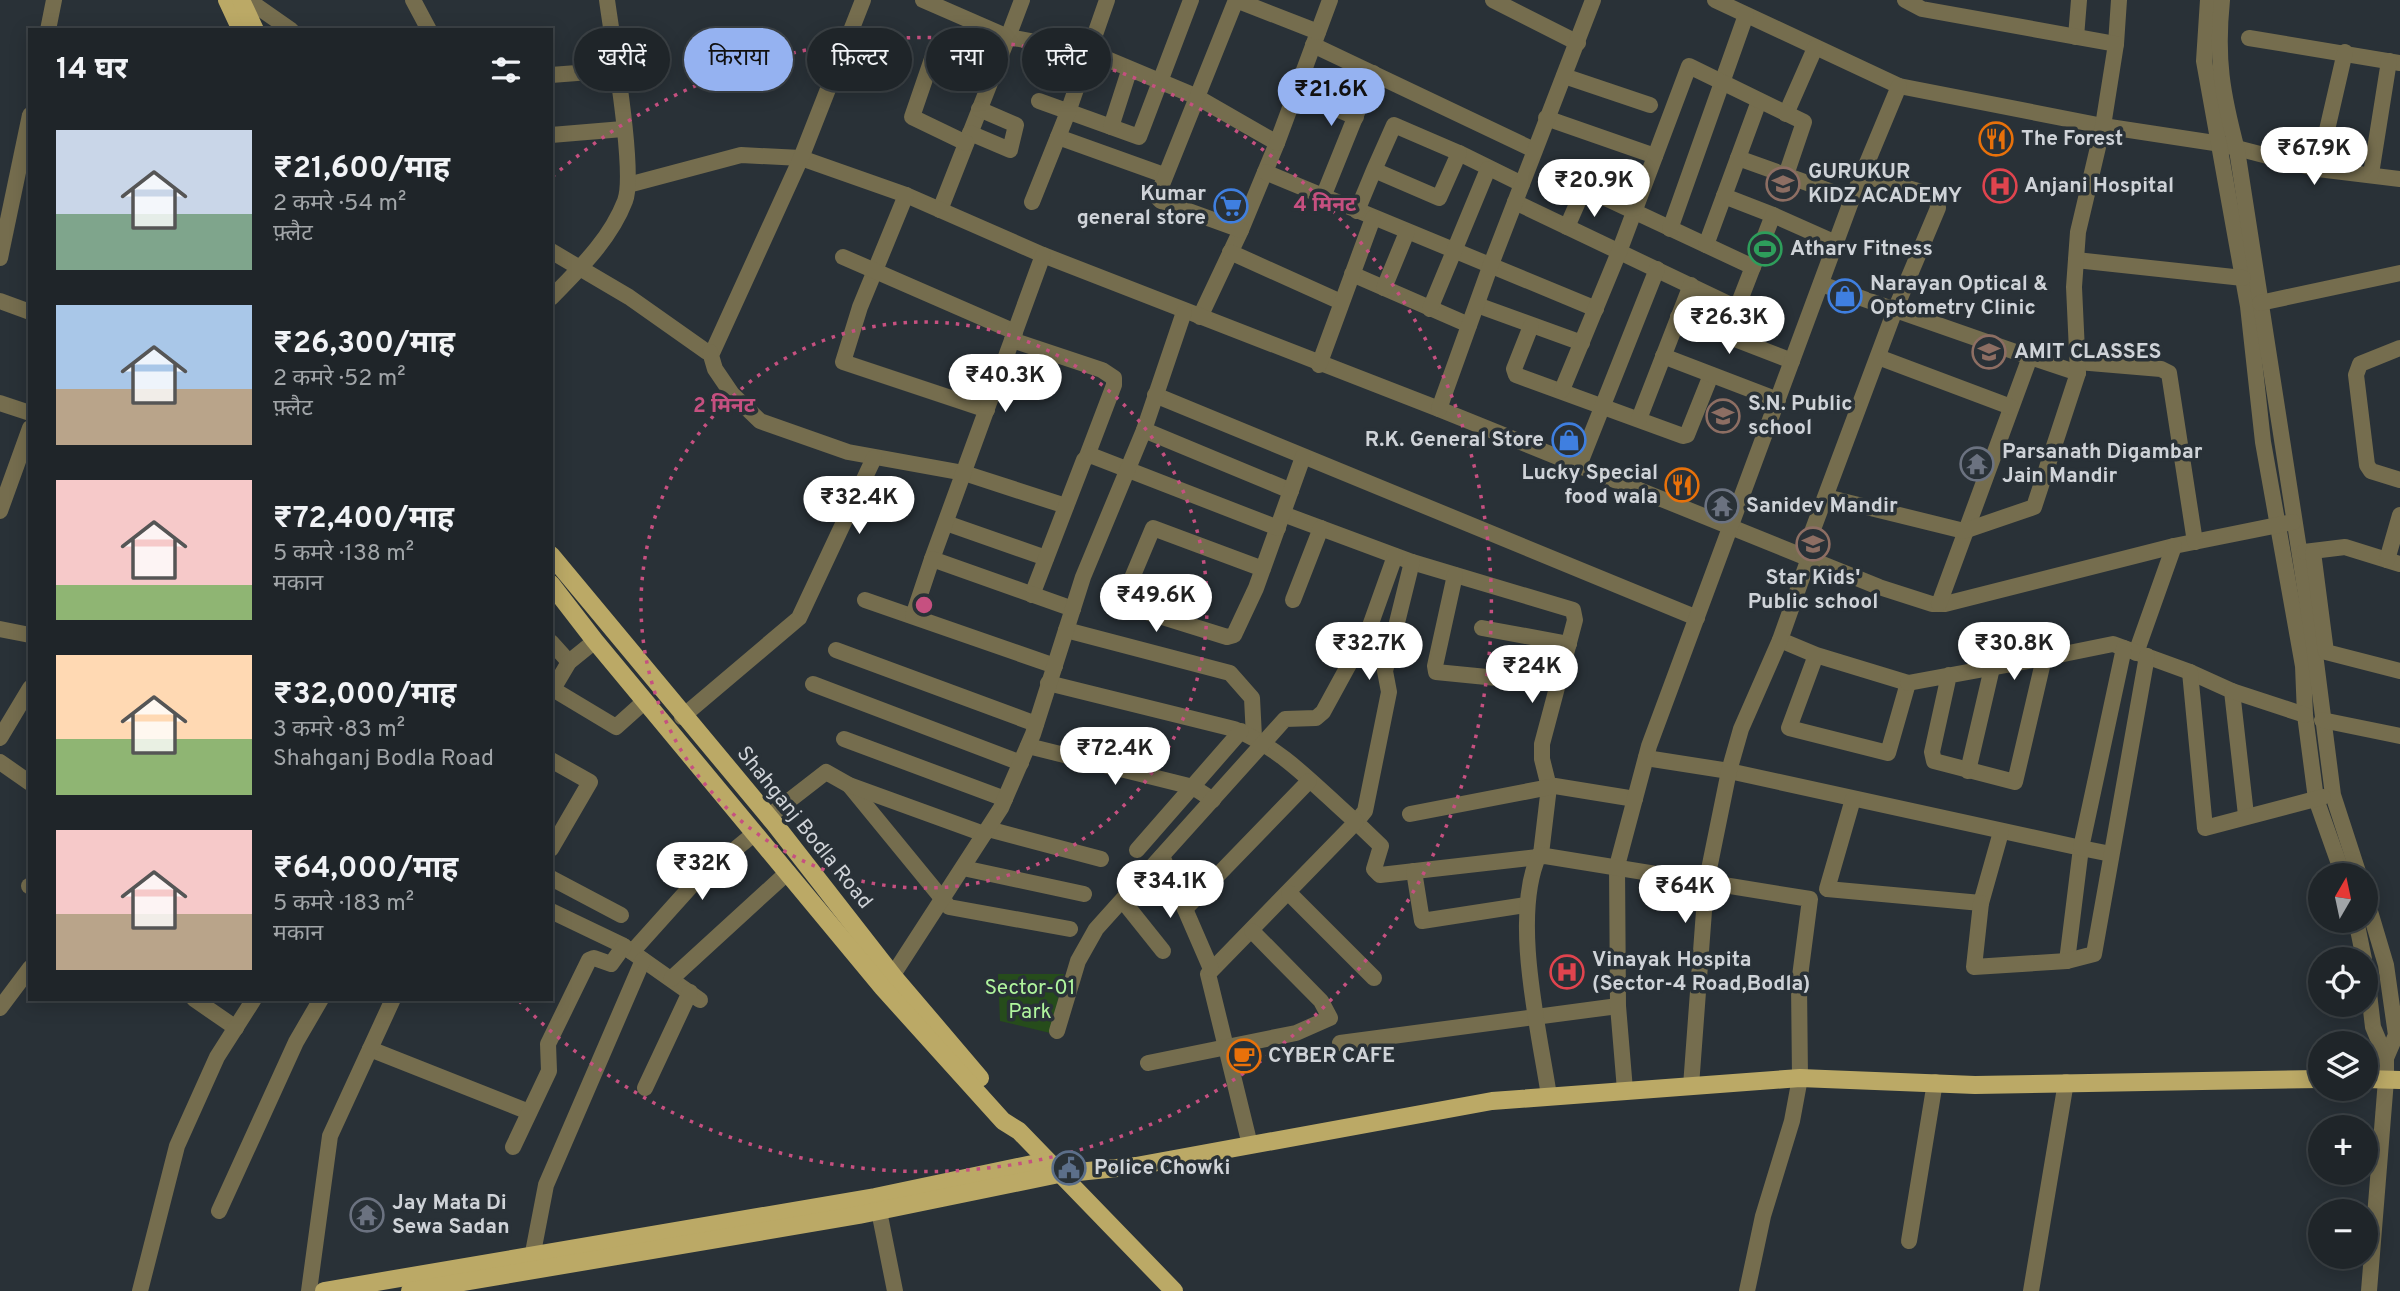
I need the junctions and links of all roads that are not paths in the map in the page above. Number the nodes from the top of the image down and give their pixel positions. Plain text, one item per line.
1 (54, 0) edge
2 (227, 0) edge
3 (241, 0) edge
4 (248, 0) edge
5 (413, 0) edge
6 (607, 0) edge
7 (863, 0) edge
8 (923, 0) edge
9 (1022, 0) edge
10 (1107, 0) edge
11 (1191, 0) edge
12 (1330, 0) edge
13 (1493, 0) edge
14 (1593, 0) edge
15 (1715, 0) edge
16 (1905, 0) edge
17 (2079, 0) edge
18 (2119, 0) edge
19 (2208, 0) edge
20 (2222, 0) edge
21 (1923, 4) edge
22 (1746, 15) junction
23 (48, 28) edge
24 (240, 28) edge
25 (254, 28) edge
26 (288, 28) edge
27 (428, 28) edge
28 (611, 28) edge
29 (987, 28) edge
30 (1098, 28) edge
31 (1008, 37) joint
32 (2076, 37) junction
33 (1315, 38) junction
34 (2249, 38) dead end
35 (1022, 40) edge
36 (1578, 43) junction
37 (2116, 44) junction
38 (1815, 48) junction
39 (2345, 52) junction
40 (1111, 62) edge
41 (2394, 62) edge
42 (1129, 71) junction
43 (574, 73) edge
44 (1373, 73) junction
45 (553, 75) edge
46 (926, 76) edge
47 (1564, 76) junction
48 (1161, 83) junction
49 (1722, 83) junction
50 (1899, 86) junction
51 (618, 91) edge
52 (986, 91) edge
53 (1076, 91) edge
54 (1296, 92) junction
55 (1195, 96) junction
56 (1039, 101) dead end
57 (1759, 102) junction
58 (1650, 105) dead end
59 (979, 109) junction
60 (1068, 112) junction
61 (1786, 114) junction
62 (1356, 117) junction
63 (1546, 118) junction
64 (28, 124) edge
65 (2103, 126) junction
66 (1111, 127) junction
67 (623, 129) junction
68 (553, 135) edge
69 (1058, 137) junction
70 (968, 138) junction
71 (1277, 142) junction
72 (2221, 144) junction
73 (1534, 150) junction
74 (2236, 150) junction
75 (1459, 153) junction
76 (1655, 156) junction
77 (801, 158) junction
78 (1738, 158) junction
79 (1488, 169) junction
80 (1374, 170) junction
81 (2318, 170) junction
82 (1265, 172) junction
83 (2371, 174) junction
84 (1786, 175) junction
85 (1862, 175) junction
86 (1164, 176) junction
87 (2400, 179) edge
88 (1522, 184) junction
89 (628, 185) junction
90 (906, 195) junction
91 (1724, 196) junction
92 (1323, 197) junction
93 (1852, 199) junction
94 (1032, 202) dead end
95 (1515, 202) junction
96 (940, 210) junction
97 (1357, 211) junction
98 (1634, 212) junction
99 (1773, 215) junction
100 (1373, 218) junction
101 (4, 221) edge
102 (1567, 227) junction
103 (1670, 229) junction
104 (1241, 230) junction
105 (1408, 232) junction
106 (1836, 243) junction
107 (1706, 245) junction
108 (553, 252) edge
109 (1230, 252) junction
110 (1454, 252) junction
111 (1619, 252) junction
112 (1043, 255) junction
113 (843, 257) dead end
114 (0, 258) edge
115 (2076, 260) junction
116 (1490, 267) junction
117 (1753, 267) junction
118 (1657, 269) junction
119 (578, 270) junction
120 (875, 270) junction
121 (2400, 273) edge
122 (1352, 274) junction
123 (2243, 278) junction
124 (1821, 284) junction
125 (1690, 285) junction
126 (1384, 288) junction
127 (553, 297) edge
128 (0, 301) edge
129 (1341, 302) junction
130 (2260, 303) junction
131 (1477, 306) junction
132 (1430, 309) junction
133 (1596, 309) junction
134 (1895, 310) junction
135 (28, 311) edge
136 (1192, 314) junction
137 (1678, 317) junction
138 (1469, 326) junction
139 (1531, 326) junction
140 (1014, 336) junction
141 (1582, 343) junction
142 (2400, 348) edge
143 (710, 352) junction
144 (1663, 356) junction
145 (1878, 357) junction
146 (2030, 358) junction
147 (1792, 360) junction
148 (1319, 365) junction
149 (2078, 368) junction
150 (1711, 375) junction
151 (1562, 390) junction
152 (1155, 395) junction
153 (1778, 400) junction
154 (0, 403) edge
155 (1604, 406) junction
156 (2011, 407) junction
157 (987, 410) junction
158 (1439, 410) junction
159 (28, 412) edge
160 (1639, 419) junction
161 (1144, 430) junction
162 (28, 434) edge
163 (1087, 456) junction
164 (874, 457) junction
165 (1303, 457) junction
166 (1578, 468) junction
167 (1125, 469) junction
168 (964, 473) junction
169 (2400, 480) edge
170 (1291, 491) junction
171 (1826, 497) junction
172 (1066, 506) junction
173 (0, 511) edge
174 (2400, 515) edge
175 (1280, 521) junction
176 (946, 523) junction
177 (2286, 523) junction
178 (1730, 525) junction
179 (1321, 528) junction
180 (1964, 531) junction
181 (2195, 542) junction
182 (2174, 546) junction
183 (2306, 552) junction
184 (1395, 556) junction
185 (553, 557) edge
186 (1806, 557) junction
187 (1046, 558) junction
188 (932, 559) junction
189 (1412, 562) junction
190 (2394, 562) edge
191 (1263, 569) junction
192 (1455, 575) junction
193 (553, 587) edge
194 (1032, 595) junction
195 (865, 600) dead end
196 (1293, 600) dead end
197 (1939, 604) junction
198 (1073, 609) junction
199 (913, 616) junction
200 (1697, 618) junction
201 (1482, 628) dead end
202 (0, 629) edge
203 (1066, 630) junction
204 (28, 635) edge
205 (1780, 640) junction
206 (595, 641) junction
207 (553, 644) edge
208 (1569, 644) junction
209 (836, 650) dead end
210 (2136, 653) junction
211 (1816, 655) junction
212 (2044, 658) junction
213 (569, 662) junction
214 (1055, 666) junction
215 (1992, 668) junction
216 (2400, 671) edge
217 (2190, 672) junction
218 (1949, 675) junction
219 (1048, 683) junction
220 (1908, 683) junction
221 (813, 684) dead end
222 (1558, 684) junction
223 (553, 686) edge
224 (553, 689) edge
225 (28, 691) edge
226 (2232, 691) junction
227 (645, 701) junction
228 (2305, 715) junction
229 (682, 716) junction
230 (2322, 720) junction
231 (1036, 724) junction
232 (2400, 736) edge
233 (1253, 737) junction
234 (0, 738) edge
235 (844, 739) dead end
236 (1028, 746) junction
237 (1646, 758) junction
238 (553, 761) edge
239 (0, 762) edge
240 (1021, 763) junction
241 (1729, 771) junction
242 (1968, 771) junction
243 (733, 776) junction
244 (1309, 781) junction
245 (28, 782) edge
246 (849, 785) junction
247 (1193, 787) junction
248 (1549, 787) junction
249 (718, 789) junction
250 (2333, 795) junction
251 (1005, 799) junction
252 (1635, 799) junction
253 (1853, 799) junction
254 (2316, 799) junction
255 (1213, 800) junction
256 (1410, 814) dead end
257 (2246, 815) junction
258 (768, 817) junction
259 (1356, 821) junction
260 (986, 831) junction
261 (2001, 832) junction
262 (755, 833) junction
263 (553, 846) edge
264 (2081, 848) junction
265 (1137, 850) dead end
266 (2112, 854) junction
267 (1539, 855) junction
268 (1162, 856) junction
269 (1101, 859) dead end
270 (2339, 863) edge
271 (2355, 863) edge
272 (1617, 866) junction
273 (963, 868) junction
274 (1414, 871) junction
275 (788, 872) junction
276 (553, 879) edge
277 (1706, 884) junction
278 (1289, 893) junction
279 (1084, 894) dead end
280 (943, 900) junction
281 (1123, 901) junction
282 (1981, 903) junction
283 (1527, 905) junction
284 (1185, 909) junction
285 (553, 912) edge
286 (621, 915) dead end
287 (1070, 929) dead end
288 (1252, 931) junction
289 (2376, 933) edge
290 (1163, 951) dead end
291 (633, 953) junction
292 (2067, 961) junction
293 (1212, 968) junction
294 (28, 971) edge
295 (1374, 978) dead end
296 (671, 979) junction
297 (889, 983) junction
298 (197, 1001) edge
299 (253, 1001) edge
300 (320, 1001) edge
301 (392, 1001) edge
302 (1618, 1006) junction
303 (0, 1008) edge
304 (1536, 1016) junction
305 (2372, 1017) edge
306 (236, 1028) junction
307 (1057, 1031) dead end
308 (1340, 1043) dead end
309 (1224, 1045) junction
310 (370, 1049) junction
311 (2386, 1058) junction
312 (1148, 1063) dead end
313 (1800, 1078) junction
314 (2308, 1079) edge
315 (2393, 1080) edge
316 (1935, 1082) junction
317 (2066, 1082) junction
318 (1691, 1086) junction
319 (645, 1088) dead end
320 (1625, 1090) junction
321 (1549, 1096) junction
322 (529, 1112) junction
323 (1250, 1145) junction
324 (513, 1147) dead end
325 (1053, 1167) junction
326 (219, 1211) dead end
327 (879, 1211) junction
328 (1909, 1241) dead end
329 (530, 1263) junction
330 (140, 1291) edge
331 (309, 1291) edge
332 (324, 1291) edge
333 (410, 1291) edge
334 (895, 1291) edge
335 (1174, 1291) edge
336 (1747, 1291) edge
337 (2031, 1291) edge
338 (2369, 1291) edge

1 - 23 street
2 - 24 main road
3 - 25 main road
4 - 26 street
5 - 27 street
6 - 28 street
7 - 77 street
8 - 29 street
9 - 31 street
10 - 30 street
11 - 48 street
12 - 33 street
13 - 36 street
14 - 36 street
15 - 22 street
16 - 21 street
17 - 32 street
18 - 37 street
19 - 72 street
20 - 74 street
21 - 32 street
22 - 38 street
22 - 49 street
31 - 35 street
32 - 37 street
33 - 44 street
33 - 54 street
33 - 55 street
34 - 39 street
36 - 47 street
37 - 65 street
38 - 50 street
38 - 61 street
39 - 41 street
39 - 81 street
40 - 42 street
41 - 83 street
42 - 48 street
42 - 66 street
43 - 45 street
44 - 62 street
44 - 73 street
46 - 70 street
47 - 58 street
47 - 63 street
48 - 55 street
48 - 66 street
49 - 57 street
49 - 76 street
49 - 103 street
50 - 65 street
50 - 85 street
51 - 67 street
52 - 59 street
53 - 60 street
54 - 62 street
54 - 71 street
55 - 71 street
55 - 86 street
56 - 60 street
57 - 61 street
57 - 78 street
59 - 70 street
59 - 70 street
60 - 66 street
60 - 69 street
61 - 84 street
62 - 92 street
63 - 73 street
63 - 76 street
64 - 101 street
65 - 72 street
65 - 115 street
67 - 68 street
67 - 89 street
69 - 86 street
69 - 94 street
70 - 96 street
71 - 82 street
72 - 74 street
72 - 123 street
73 - 88 street
74 - 81 street
74 - 130 street
75 - 79 street
75 - 80 street
75 - 80 street
76 - 98 street
77 - 89 street
77 - 90 street
77 - 143 street
78 - 84 street
78 - 91 street
79 - 88 street
79 - 110 street
80 - 97 street
81 - 83 street
82 - 92 street
82 - 104 street
83 - 87 street
84 - 93 street
85 - 93 street
85 - 134 street
86 - 104 street
88 - 95 street
89 - 119 street
90 - 96 street
90 - 120 street
91 - 99 street
91 - 107 street
92 - 97 street
93 - 106 street
95 - 102 street
95 - 116 street
96 - 112 street
97 - 100 street
98 - 102 street
98 - 103 street
98 - 111 street
99 - 106 street
99 - 117 street
100 - 105 street
100 - 122 street
101 - 114 street
102 - 111 street
103 - 107 street
104 - 109 street
105 - 110 street
105 - 126 street
106 - 124 street
107 - 117 street
108 - 119 street
109 - 129 street
109 - 136 street
110 - 116 street
110 - 132 street
111 - 118 street
111 - 133 street
112 - 136 street
112 - 140 street
113 - 120 street
115 - 123 street
115 - 149 street
116 - 131 street
116 - 133 street
117 - 125 street
118 - 125 street
118 - 155 street
119 - 127 street
119 - 143 street
120 - 140 street
120 - 157 street
121 - 130 street
122 - 126 street
122 - 129 street
123 - 177 street
124 - 134 street
124 - 147 street
125 - 137 street
126 - 132 street
128 - 135 street
129 - 148 street
130 - 177 street
131 - 138 street
131 - 139 street
132 - 138 street
133 - 141 street
134 - 145 street
134 - 146 street
136 - 148 street
136 - 152 street
137 - 144 street
137 - 147 street
138 - 158 street
139 - 141 street
139 - 151 street
140 - 157 street
140 - 163 street
141 - 151 street
142 - 169 street
143 - 164 street
144 - 150 street
144 - 160 street
145 - 156 street
145 - 171 street
146 - 149 street
146 - 156 street
147 - 153 street
148 - 158 street
149 - 180 street
149 - 181 street
150 - 153 street
150 - 160 street
151 - 155 street
152 - 161 street
152 - 165 street
153 - 178 street
154 - 159 street
155 - 160 street
155 - 166 street
156 - 180 street
157 - 168 street
158 - 166 street
161 - 167 street
161 - 170 street
162 - 173 street
163 - 167 street
163 - 172 street
164 - 168 street
164 - 229 street
165 - 170 street
165 - 200 street
166 - 178 street
167 - 175 street
167 - 198 street
168 - 172 street
168 - 176 street
170 - 175 street
171 - 180 street
171 - 186 street
172 - 187 street
174 - 190 street
175 - 179 street
175 - 191 street
176 - 187 street
176 - 188 street
177 - 181 street
177 - 183 street
177 - 228 street
178 - 186 street
178 - 200 street
179 - 184 street
179 - 196 street
180 - 197 street
181 - 182 street
182 - 197 street
182 - 210 street
183 - 190 street
183 - 216 street
183 - 230 street
184 - 189 street
184 - 233 street
185 - 229 main road, Shahganj Bodla Road
186 - 197 street
186 - 205 street
187 - 194 street
188 - 194 street
188 - 199 street
189 - 192 street
189 - 259 street
191 - 191 street
192 - 208 street
192 - 222 street
193 - 206 main road, Shahganj Bodla Road
194 - 198 street
195 - 199 street
198 - 203 street
199 - 214 street
200 - 237 street
201 - 208 street
202 - 204 street
203 - 214 street
203 - 233 street
205 - 211 street
205 - 241 street
206 - 213 street
206 - 227 main road, Shahganj Bodla Road
207 - 213 street
208 - 222 street
209 - 231 street
210 - 212 street
210 - 217 street
210 - 264 street
210 - 266 street
211 - 220 street
211 - 220 street
212 - 215 street
212 - 242 street
213 - 223 street
214 - 219 street
215 - 218 street
215 - 242 street
217 - 226 street
217 - 257 street
218 - 220 street
218 - 242 street
219 - 231 street
219 - 233 street
221 - 240 street
222 - 248 street
224 - 227 street
225 - 234 street
226 - 228 street
226 - 257 street
227 - 249 main road, Shahganj Bodla Road
228 - 254 street
229 - 243 main road, Shahganj Bodla Road
230 - 232 street
230 - 250 street
231 - 236 street
233 - 244 street
233 - 247 street
233 - 255 street
235 - 251 street
236 - 240 street
236 - 247 street
237 - 241 street
237 - 252 street
238 - 263 street
239 - 245 street
240 - 251 street
241 - 253 street
241 - 277 street
243 - 249 main road
243 - 258 main road, Shahganj Bodla Road
244 - 259 street
244 - 284 street
246 - 258 street
246 - 260 street
246 - 280 street
247 - 255 street
247 - 265 street
248 - 252 street
248 - 256 street
248 - 267 street
249 - 262 main road, Shahganj Bodla Road
250 - 254 street
250 - 271 street
251 - 260 street
252 - 272 street
253 - 261 street
253 - 282 street
254 - 257 street
254 - 270 street
255 - 268 street
258 - 297 main road, Shahganj Bodla Road
259 - 274 street
259 - 278 street
260 - 269 street
260 - 273 street
261 - 264 street
261 - 282 street
262 - 275 main road, Shahganj Bodla Road
262 - 291 street
264 - 266 street
264 - 292 street
266 - 292 street
267 - 272 street
267 - 274 street
267 - 283 street
268 - 281 street
268 - 284 street
272 - 277 street
272 - 302 street
273 - 279 street
273 - 280 street
274 - 283 street
275 - 296 street
275 - 297 main road, Shahganj Bodla Road
276 - 286 street
277 - 313 street
277 - 318 street
278 - 288 street
278 - 295 street
280 - 287 street
280 - 297 street
281 - 290 street
281 - 307 street
282 - 292 street
283 - 304 street
284 - 293 street
285 - 291 street
288 - 293 street
288 - 309 street
289 - 311 street
291 - 296 street
291 - 322 street
291 - 329 street
293 - 309 street
294 - 303 street
296 - 319 street
297 - 325 main road, Shahganj Bodla Road
298 - 306 street
299 - 306 street
300 - 326 street
301 - 310 street
302 - 304 street
302 - 320 street
304 - 308 street
304 - 321 street
305 - 311 street
306 - 330 street
309 - 312 street
309 - 323 street
310 - 322 street
310 - 331 street
311 - 315 street
313 - 316 main road
313 - 318 main road
313 - 336 street
314 - 317 main road
315 - 338 street
316 - 317 main road
316 - 328 street
317 - 337 street
318 - 320 main road
320 - 321 main road
321 - 323 main road
322 - 324 street
323 - 325 main road
325 - 327 main road
325 - 329 main road
325 - 335 main road, Shahganj Bodla Road
327 - 329 main road
327 - 334 street
329 - 332 main road
329 - 333 main road

